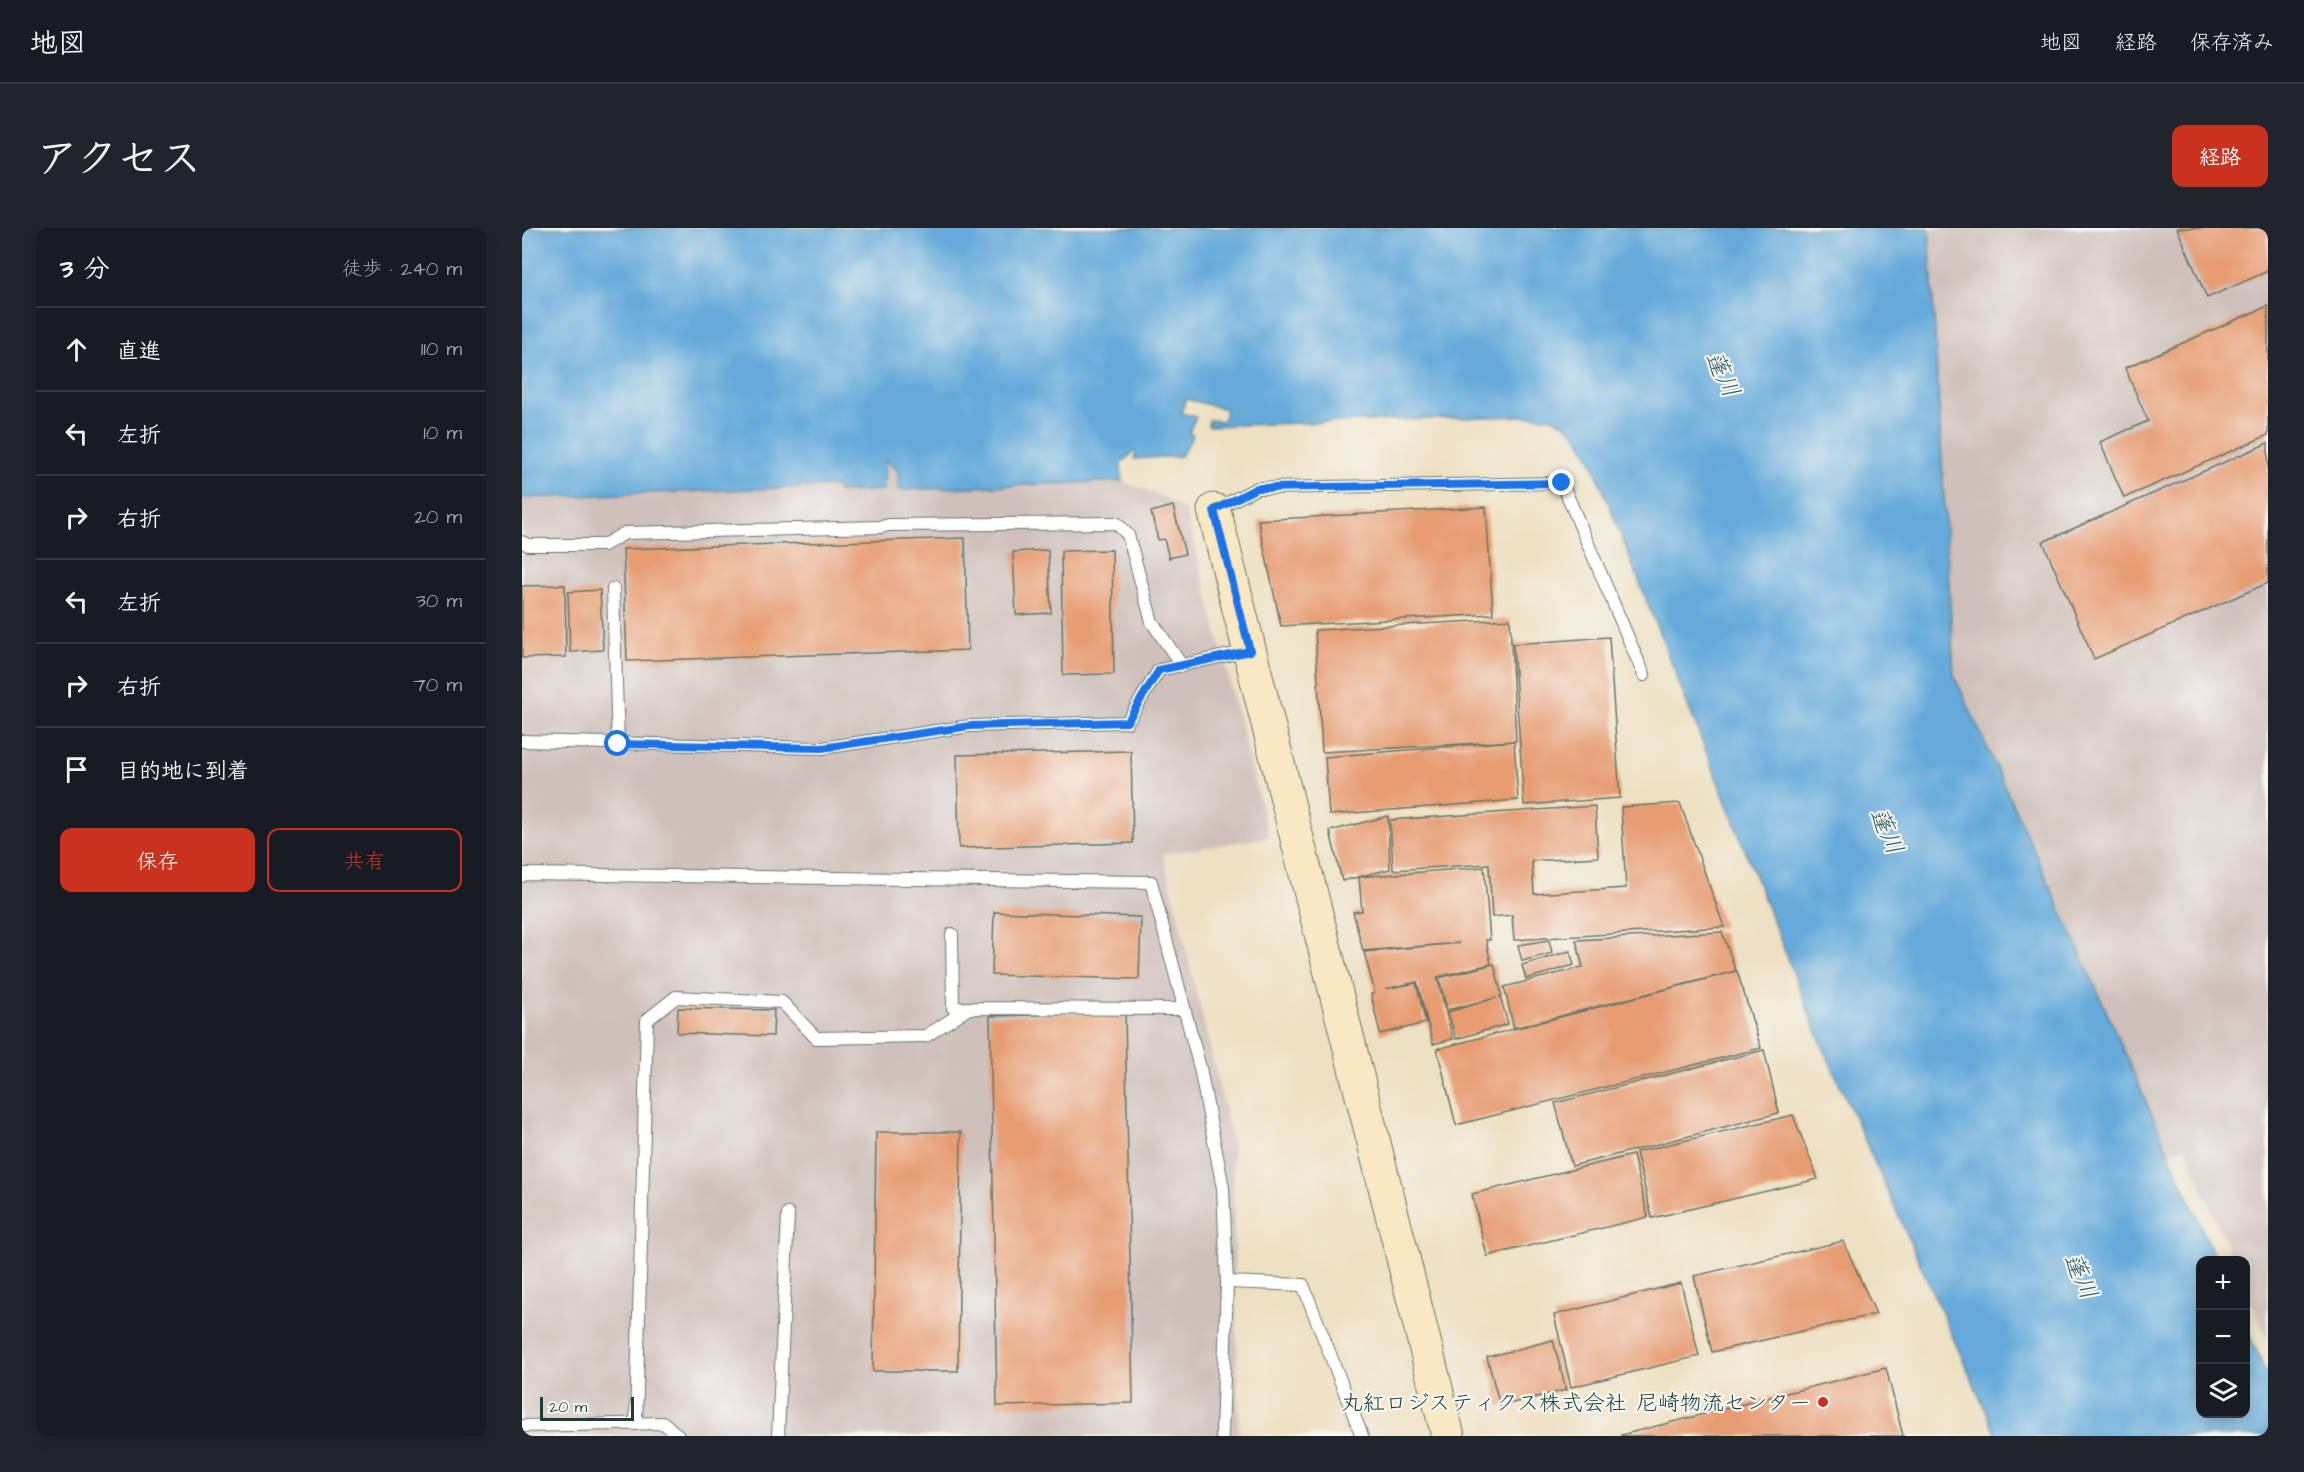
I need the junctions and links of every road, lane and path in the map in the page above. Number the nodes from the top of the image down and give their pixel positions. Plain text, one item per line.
1 (1214, 510) joint
2 (522, 542) edge
3 (614, 589) dead end
4 (1250, 651) junction
5 (1182, 666) junction
6 (1644, 675) dead end
7 (522, 741) edge
8 (618, 744) junction
9 (522, 876) edge
10 (952, 934) dead end
11 (969, 1008) junction
12 (1184, 1009) junction
13 (788, 1214) dead end
14 (1227, 1282) junction
15 (636, 1424) junction
16 (522, 1426) edge
17 (678, 1436) edge
18 (778, 1436) edge
19 (1222, 1436) edge
20 (1362, 1436) edge
21 (1448, 1436) edge

1 - 4 street
1 - 6 lane
2 - 5 lane
3 - 8 lane
4 - 5 lane
4 - 21 street
5 - 8 lane
7 - 8 lane
9 - 12 lane
10 - 11 lane
11 - 12 lane
11 - 15 lane
12 - 14 lane
13 - 18 lane
14 - 19 lane
14 - 20 lane
15 - 16 lane
15 - 17 lane

